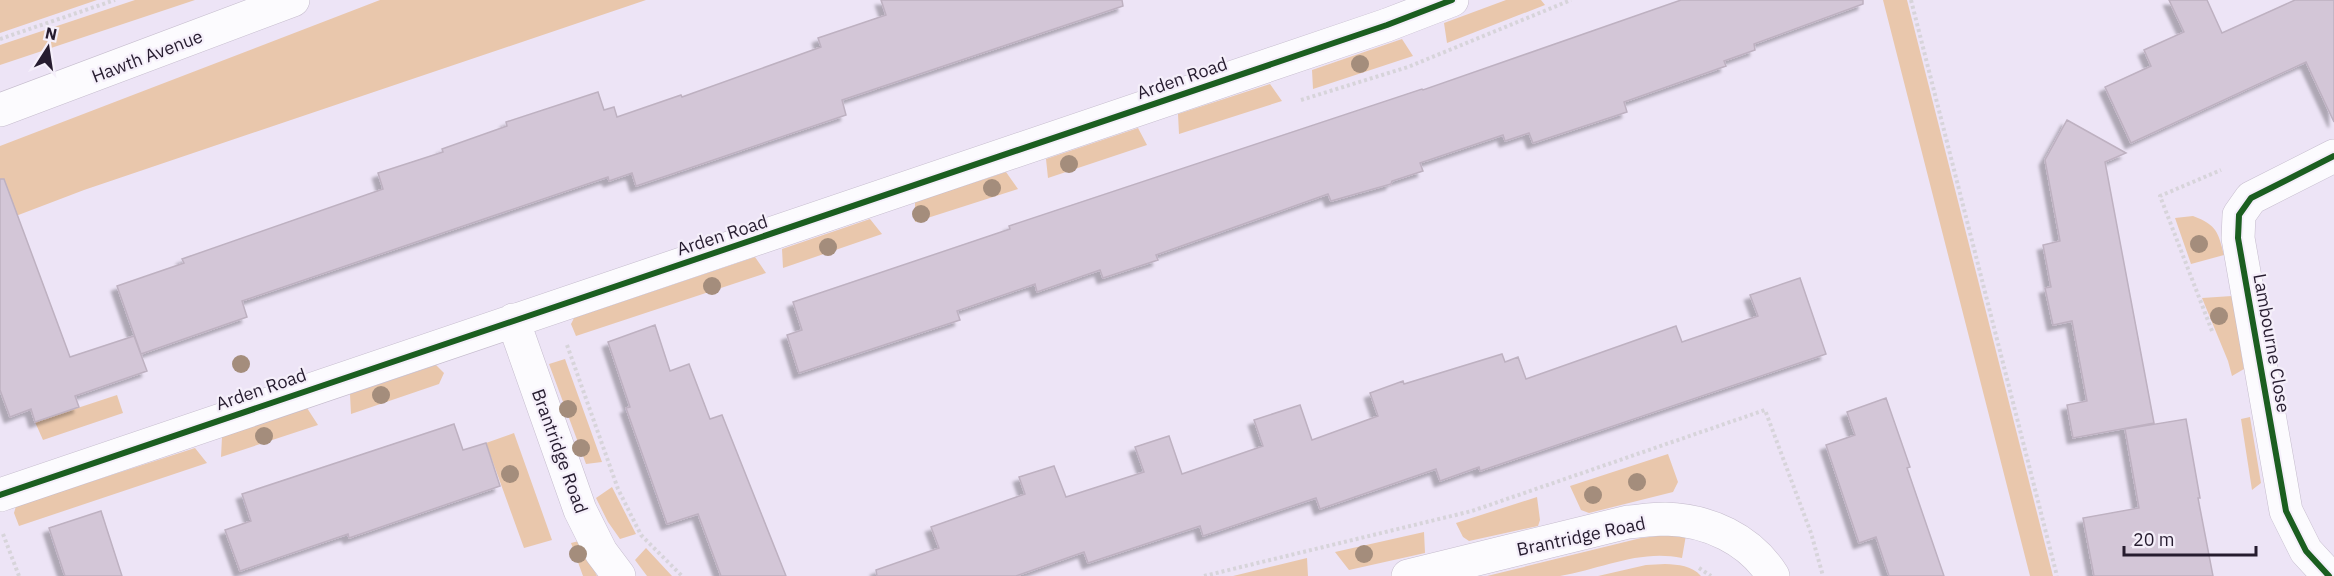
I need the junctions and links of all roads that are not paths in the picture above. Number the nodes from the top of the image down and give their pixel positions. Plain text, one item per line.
1 (293, 0) edge
2 (1452, 0) edge
3 (0, 110) edge
4 (2334, 156) edge
5 (513, 320) junction
6 (0, 495) edge
7 (619, 576) edge
8 (1408, 576) edge
9 (1773, 576) edge
10 (2329, 576) edge

1 - 3 street, Hawth Avenue
2 - 5 street, Arden Road
4 - 10 street, Lambourne Close
5 - 6 street, Arden Road
5 - 7 street, Brantridge Road
8 - 9 street, Brantridge Road

